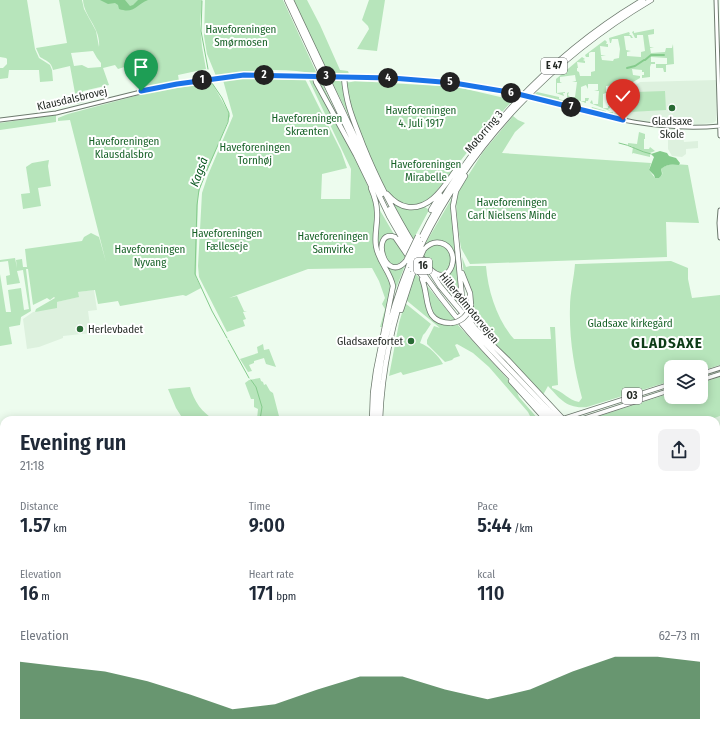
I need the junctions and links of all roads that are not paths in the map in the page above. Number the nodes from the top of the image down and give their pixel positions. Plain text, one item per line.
1 (287, 0) edge
2 (291, 0) edge
3 (643, 0) edge
4 (651, 0) edge
5 (716, 0) edge
6 (322, 71) junction
7 (314, 76) junction
8 (344, 77) junction
9 (327, 82) junction
10 (340, 114) junction
11 (0, 119) edge
12 (347, 119) junction
13 (720, 126) edge
14 (493, 134) junction
15 (720, 136) edge
16 (478, 145) junction
17 (366, 151) junction
18 (356, 155) junction
19 (451, 177) junction
20 (382, 187) junction
21 (371, 188) junction
22 (720, 210) edge
23 (720, 238) edge
24 (456, 240) junction
25 (421, 242) junction
26 (402, 246) junction
27 (426, 263) junction
28 (410, 267) junction
29 (420, 273) junction
30 (403, 279) junction
31 (447, 305) junction
32 (387, 317) junction
33 (482, 334) junction
34 (475, 338) junction
35 (500, 353) junction
36 (720, 368) edge
37 (708, 372) edge
38 (720, 374) edge
39 (708, 378) edge
40 (664, 386) edge
41 (530, 392) junction
42 (664, 392) edge
43 (377, 393) junction
44 (376, 410) junction
45 (374, 416) edge
46 (376, 416) edge
47 (378, 416) edge
48 (542, 416) edge
49 (548, 416) edge
50 (558, 416) edge
51 (558, 416) edge
52 (570, 416) edge
53 (591, 416) edge

1 - 6 highway, Hillerødmotorvejen / 16
2 - 6 highway, Hillerødmotorvejen / 16
3 - 16 highway, Motorring 3 / E 47
4 - 14 highway, Motorring 3 / E 47
5 - 13 street
6 - 9 highway, Hillerødmotorvejen / 16, bridge
7 - 8 street, Klausdalsbrovej
7 - 11 street, Klausdalsbrovej
7 - 18 highway
8 - 13 street, Klausdalsbrovej, bridge
8 - 17 highway
9 - 10 highway, Hillerødmotorvejen / 16
9 - 12 highway, Hillerødmotorvejen / 16
10 - 18 highway
10 - 31 highway, Hillerødmotorvejen / 16
12 - 17 highway, 16
12 - 41 highway, Hillerødmotorvejen / 16
13 - 15 street
14 - 24 highway
14 - 25 highway, Motorring 3 / E 47
16 - 19 highway
16 - 25 highway, Motorring 3 / E 47
17 - 20 highway
18 - 21 highway
19 - 20 highway
19 - 25 highway
20 - 27 highway
21 - 26 highway
21 - 32 highway
22 - 23 street
24 - 29 highway, bridge
24 - 33 highway
25 - 27 highway
25 - 28 highway, Motorring 3 / E 47, bridge
25 - 28 highway, bridge
26 - 28 highway
26 - 29 highway
27 - 33 highway
28 - 30 highway, Motorring 3 / E 47
28 - 43 highway, Motorring 3 / E 47
29 - 31 highway
30 - 32 highway
30 - 43 highway, Motorring 3 / E 47
31 - 34 highway, Hillerødmotorvejen / 16
32 - 43 highway
33 - 35 highway
34 - 48 highway
34 - 49 highway, Hillerødmotorvejen / 16
35 - 41 highway
35 - 51 highway
36 - 37 main road
38 - 39 main road
40 - 52 main road, O3
41 - 50 highway, Hillerødmotorvejen / 16
42 - 53 main road, O3
43 - 44 highway, Motorring 3 / E 47
44 - 45 highway
44 - 46 highway, Motorring 3 / E 47
44 - 47 highway, Motorring 3 / E 47

